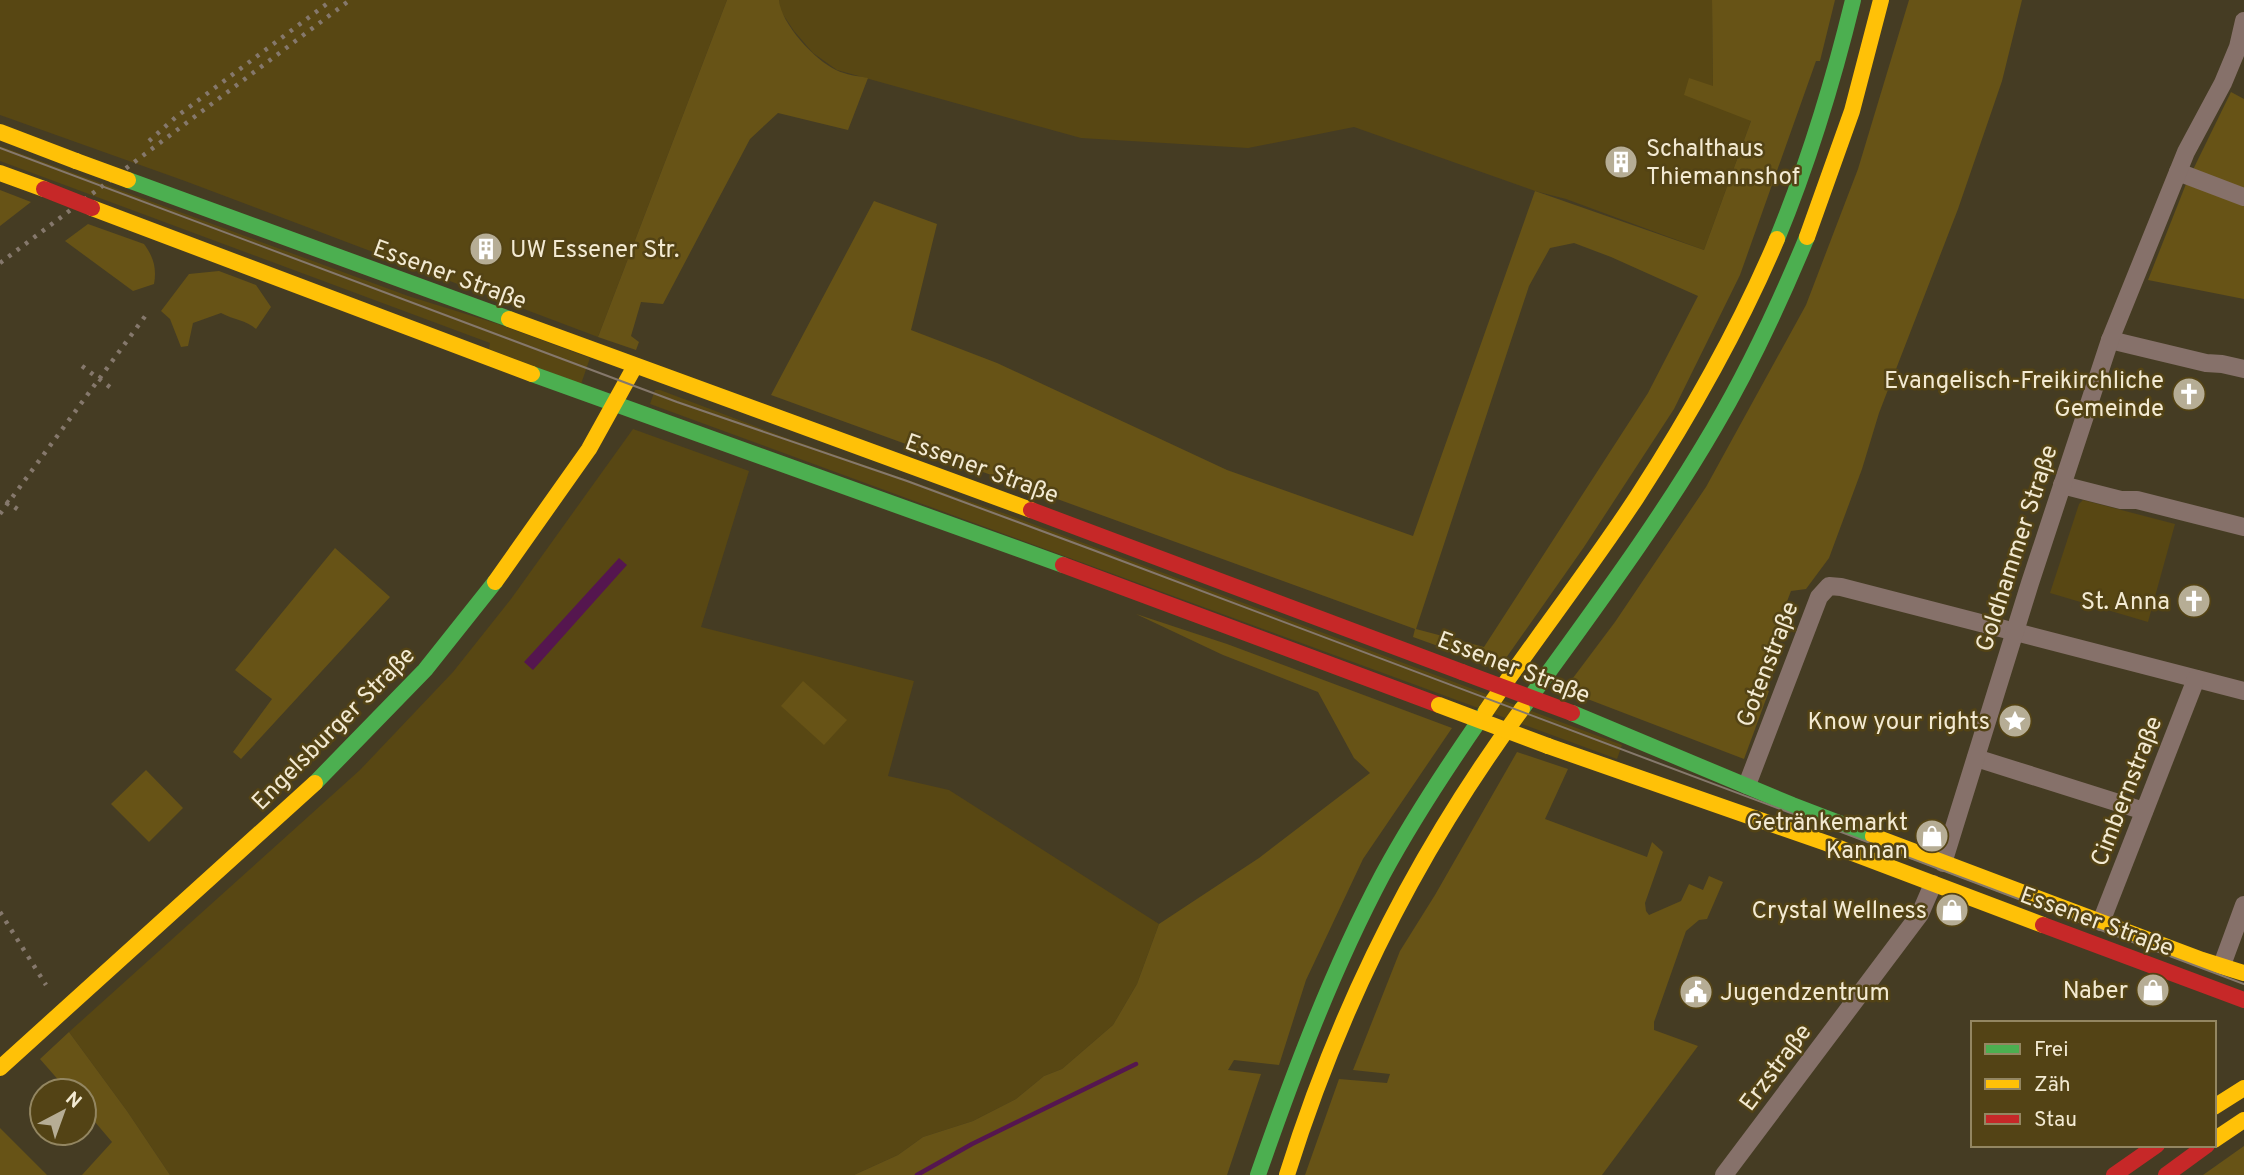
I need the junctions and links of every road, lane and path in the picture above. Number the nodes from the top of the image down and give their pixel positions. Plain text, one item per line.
1 (1841, 0) edge
2 (1853, 0) edge
3 (1881, 0) edge
4 (2244, 21) edge
5 (1818, 127) junction
6 (0, 132) edge
7 (2178, 172) junction
8 (0, 173) edge
9 (2244, 197) edge
10 (2110, 340) junction
11 (635, 366) junction
12 (2244, 369) edge
13 (617, 406) junction
14 (2062, 485) junction
15 (2244, 527) edge
16 (2015, 632) junction
17 (2196, 679) junction
18 (2244, 691) edge
19 (1976, 758) junction
20 (1747, 785) junction
21 (2144, 811) junction
22 (1943, 863) junction
23 (1934, 884) junction
24 (2244, 905) edge
25 (2101, 922) junction
26 (2222, 965) junction
27 (2244, 973) edge
28 (2244, 1000) edge
29 (0, 1068) edge
30 (2244, 1088) edge
31 (2216, 1106) edge
32 (2244, 1120) edge
33 (2216, 1139) edge
34 (2154, 1147) edge
35 (2204, 1147) edge
36 (1292, 1157) junction
37 (1258, 1175) edge
38 (1287, 1175) edge
39 (1299, 1175) edge
40 (1724, 1175) edge
41 (2114, 1175) edge
42 (2166, 1175) edge

1 - 5 main road
2 - 5 main road
3 - 36 main road
4 - 7 street, Goldhammer Straße
5 - 37 main road
6 - 11 main road, Essener Straße, bridge
7 - 9 street
7 - 10 street, Goldhammer Straße
8 - 13 main road, Essener Straße, bridge
10 - 12 street
10 - 14 street, Goldhammer Straße
11 - 13 main road, Engelsburger Straße
11 - 20 main road, Essener Straße, bridge
13 - 23 main road, Essener Straße, bridge
13 - 29 main road, Engelsburger Straße
14 - 15 street
14 - 16 street, Goldhammer Straße
16 - 17 street
16 - 19 street, Goldhammer Straße
16 - 20 street, Gotenstraße
17 - 18 street
17 - 21 street, Cimbernstraße
19 - 21 street
19 - 22 street, Goldhammer Straße
20 - 22 main road, Essener Straße
21 - 25 street, Cimbernstraße
22 - 23 main road
22 - 25 main road, Essener Straße
23 - 28 main road, Essener Straße
23 - 40 street, Erzstraße
24 - 26 street
25 - 26 main road, Essener Straße
26 - 27 main road, Essener Straße
30 - 31 main road
32 - 33 main road
34 - 41 main road
35 - 42 main road
36 - 38 main road
36 - 39 main road

